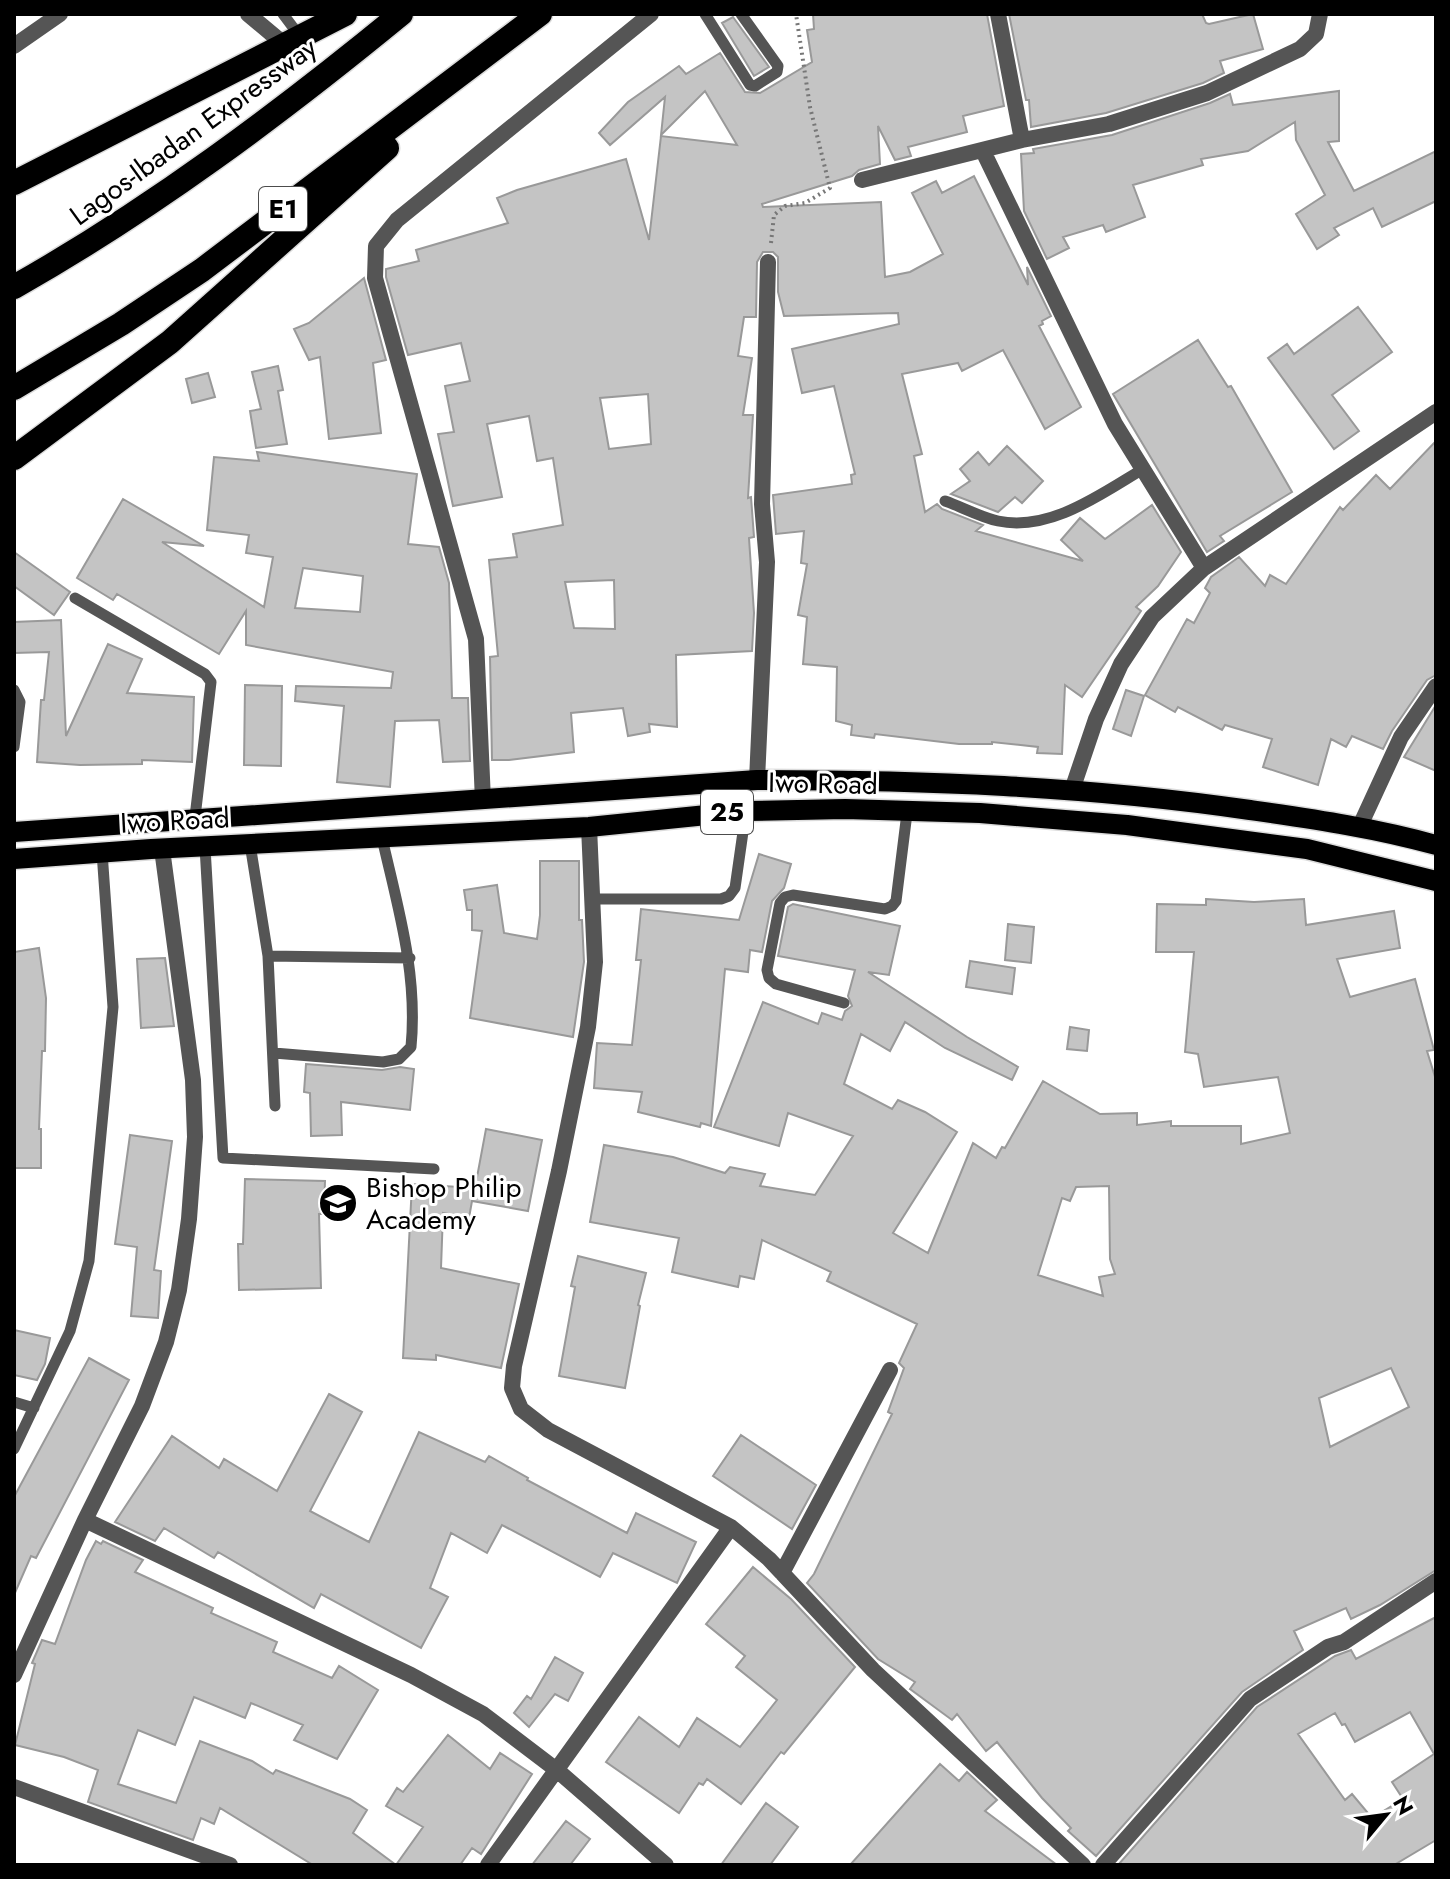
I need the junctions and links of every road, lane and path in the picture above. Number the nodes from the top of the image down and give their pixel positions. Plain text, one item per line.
1 (60, 14) edge
2 (248, 14) edge
3 (283, 14) edge
4 (345, 14) edge
5 (401, 14) edge
6 (540, 14) edge
7 (651, 14) edge
8 (705, 14) edge
9 (741, 14) edge
10 (796, 14) edge
11 (998, 14) edge
12 (1320, 14) edge
13 (293, 42) junction
14 (14, 46) edge
15 (501, 46) junction
16 (1022, 140) junction
17 (983, 151) junction
18 (862, 180) dead end
19 (14, 183) edge
20 (768, 262) joint
21 (14, 287) edge
22 (14, 388) edge
23 (1436, 412) edge
24 (14, 458) edge
25 (1143, 469) junction
26 (945, 501) dead end
27 (1204, 568) junction
28 (75, 598) dead end
29 (1436, 686) edge
30 (14, 690) edge
31 (14, 747) edge
32 (757, 780) junction
33 (1072, 790) junction
34 (483, 801) junction
35 (746, 811) junction
36 (907, 813) junction
37 (195, 817) junction
38 (589, 827) junction
39 (1359, 828) junction
40 (14, 832) edge
41 (382, 838) junction
42 (250, 844) junction
43 (1436, 845) edge
44 (205, 847) junction
45 (162, 849) junction
46 (102, 852) junction
47 (14, 859) edge
48 (1436, 881) edge
49 (592, 899) junction
50 (268, 956) junction
51 (410, 958) junction
52 (844, 1003) dead end
53 (274, 1053) junction
54 (275, 1106) dead end
55 (434, 1169) dead end
56 (890, 1370) dead end
57 (14, 1402) edge
58 (34, 1408) junction
59 (14, 1449) edge
60 (85, 1520) junction
61 (731, 1527) junction
62 (782, 1573) junction
63 (1436, 1581) edge
64 (14, 1675) edge
65 (558, 1771) junction
66 (14, 1787) edge
67 (230, 1865) edge
68 (488, 1865) edge
69 (666, 1865) edge
70 (1083, 1865) edge
71 (1103, 1865) edge

1 - 14 street
2 - 13 street
3 - 13 lane
4 - 13 highway
5 - 21 highway, Lagos-Ibadan Expressway
6 - 15 highway, E1
7 - 34 street
8 - 9 lane
10 - 20 path
11 - 16 street
12 - 16 street
13 - 19 highway
15 - 22 highway, E1
15 - 24 highway
16 - 17 street
17 - 18 street
17 - 25 street
20 - 32 street
23 - 27 street
25 - 26 lane
25 - 27 street
27 - 33 street
28 - 37 lane
29 - 39 street
30 - 31 lane
32 - 33 main road, Iwo Road
32 - 34 main road, Iwo Road
33 - 39 main road, Iwo Road
34 - 37 main road, Iwo Road
35 - 36 main road, Iwo Road / 25
35 - 38 main road, Iwo Road / 25
35 - 49 lane
36 - 48 main road, Iwo Road / 25
36 - 52 lane
37 - 40 main road, Iwo Road
38 - 41 main road, Iwo Road / 25
38 - 49 street
39 - 43 main road, Iwo Road
41 - 42 main road, Iwo Road / 25
41 - 51 lane
42 - 44 main road, Iwo Road / 25
42 - 50 lane
44 - 45 main road, Iwo Road / 25
44 - 55 lane
45 - 46 main road, Iwo Road / 25
45 - 60 street
46 - 47 main road, Iwo Road / 25
46 - 58 lane
49 - 61 street
50 - 51 lane
50 - 53 lane
51 - 53 lane
53 - 54 lane
56 - 62 street
57 - 58 lane
58 - 59 lane
60 - 64 street
60 - 65 street
61 - 62 street
61 - 65 street
62 - 70 street
63 - 71 street
65 - 68 street
65 - 69 street
66 - 67 street

